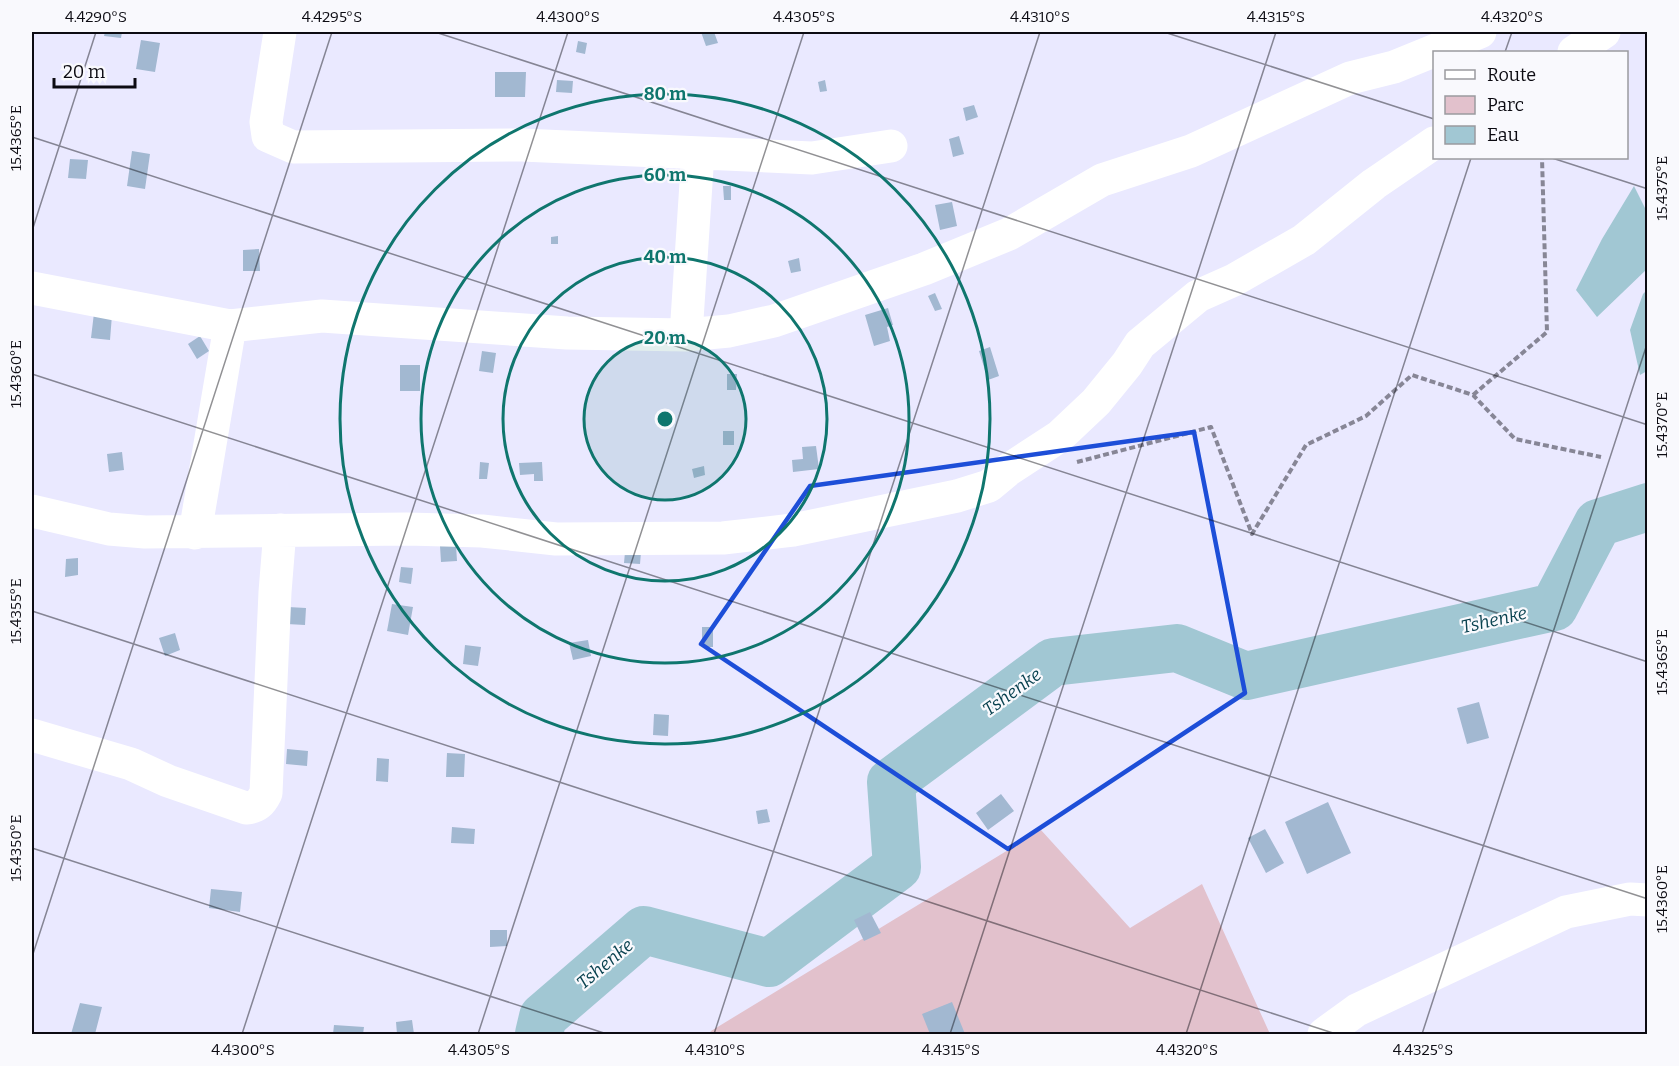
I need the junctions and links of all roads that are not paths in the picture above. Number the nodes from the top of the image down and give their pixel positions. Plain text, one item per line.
1 (280, 32) edge
2 (1480, 32) edge
3 (1604, 32) edge
4 (1433, 51) edge
5 (1433, 51) edge
6 (1576, 51) edge
7 (1433, 144) edge
8 (891, 146) dead end
9 (698, 153) junction
10 (32, 288) edge
11 (230, 326) junction
12 (686, 335) junction
13 (32, 511) edge
14 (280, 530) junction
15 (195, 533) junction
16 (32, 735) edge
17 (1647, 900) edge
18 (1324, 1035) edge

1 - 9 street
2 - 5 street
3 - 6 street
4 - 12 street
7 - 14 street
8 - 9 street
9 - 12 street
10 - 11 street
11 - 12 street
11 - 15 street
13 - 15 street
14 - 15 street
14 - 16 street
17 - 18 street

